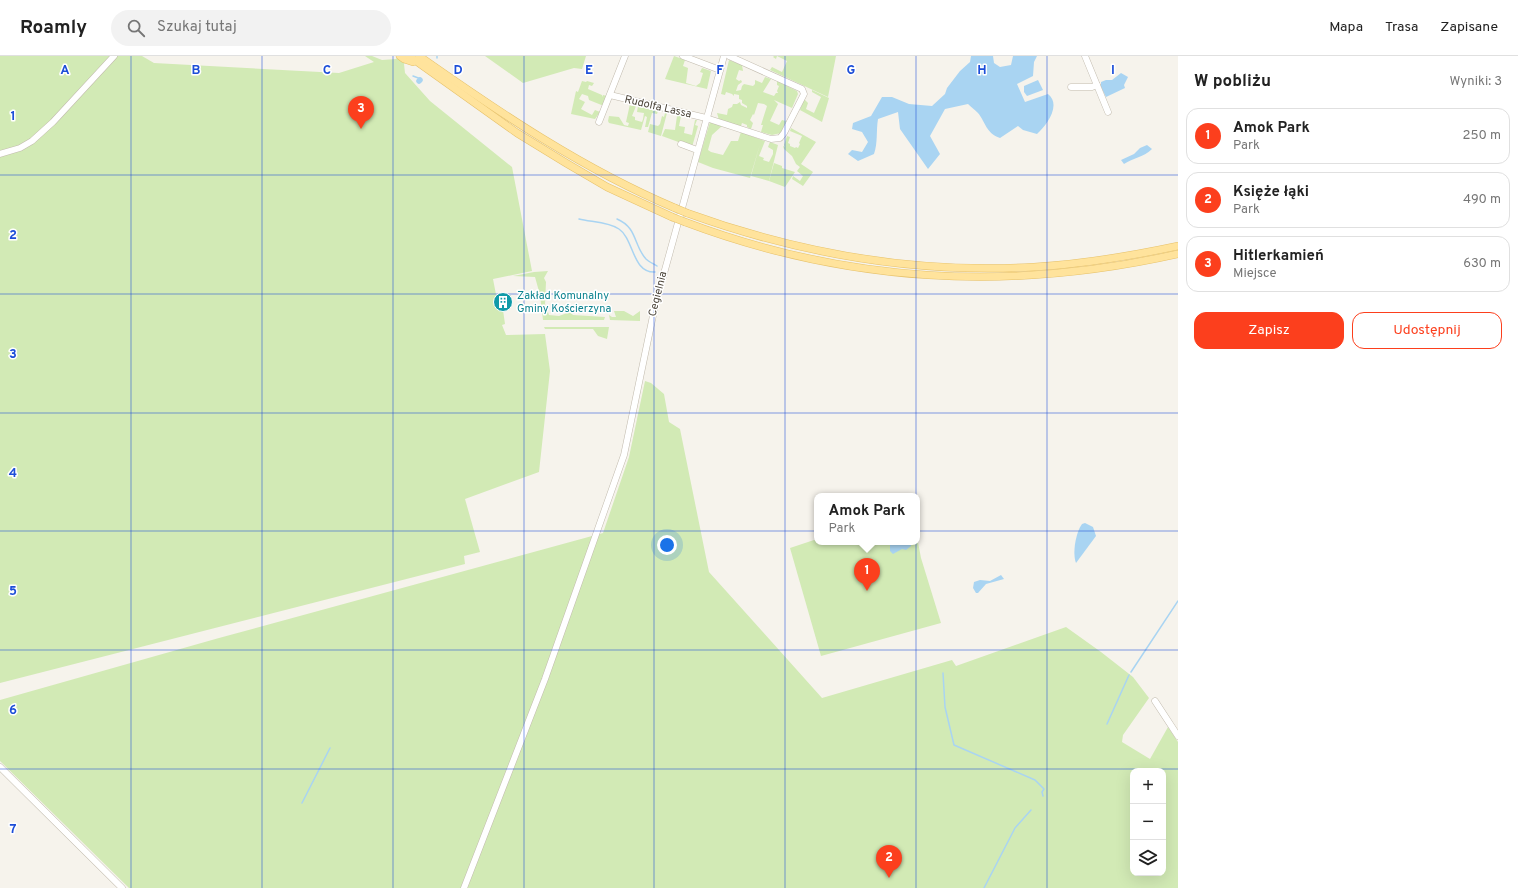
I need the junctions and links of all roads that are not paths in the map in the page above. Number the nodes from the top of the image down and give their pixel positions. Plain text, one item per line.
1 (114, 56) edge
2 (400, 56) edge
3 (409, 56) edge
4 (625, 56) edge
5 (683, 56) edge
6 (724, 56) edge
7 (729, 56) edge
8 (1085, 56) edge
9 (419, 60) edge
10 (720, 70) junction
11 (1097, 85) junction
12 (1071, 88) dead end
13 (610, 95) junction
14 (1108, 112) dead end
15 (706, 118) junction
16 (599, 122) dead end
17 (681, 144) dead end
18 (697, 150) junction
19 (0, 154) edge
20 (1178, 246) edge
21 (1178, 254) edge
22 (1155, 701) dead end
23 (1178, 736) edge
24 (0, 767) edge
25 (122, 888) edge
26 (464, 888) edge

1 - 19 street
2 - 9 main road
3 - 9 main road
4 - 13 street, Rudolfa Lassa
5 - 10 street
6 - 10 street, Cegielnia
7 - 15 street, Rudolfa Lassa
8 - 11 street
9 - 20 main road, bridge
9 - 21 main road, bridge
10 - 15 street, Cegielnia
11 - 12 street
11 - 14 street
13 - 15 street, Rudolfa Lassa
13 - 16 street, Rudolfa Lassa
15 - 18 street, Cegielnia
17 - 18 street
18 - 26 street, Cegielnia
22 - 23 street
24 - 25 street

